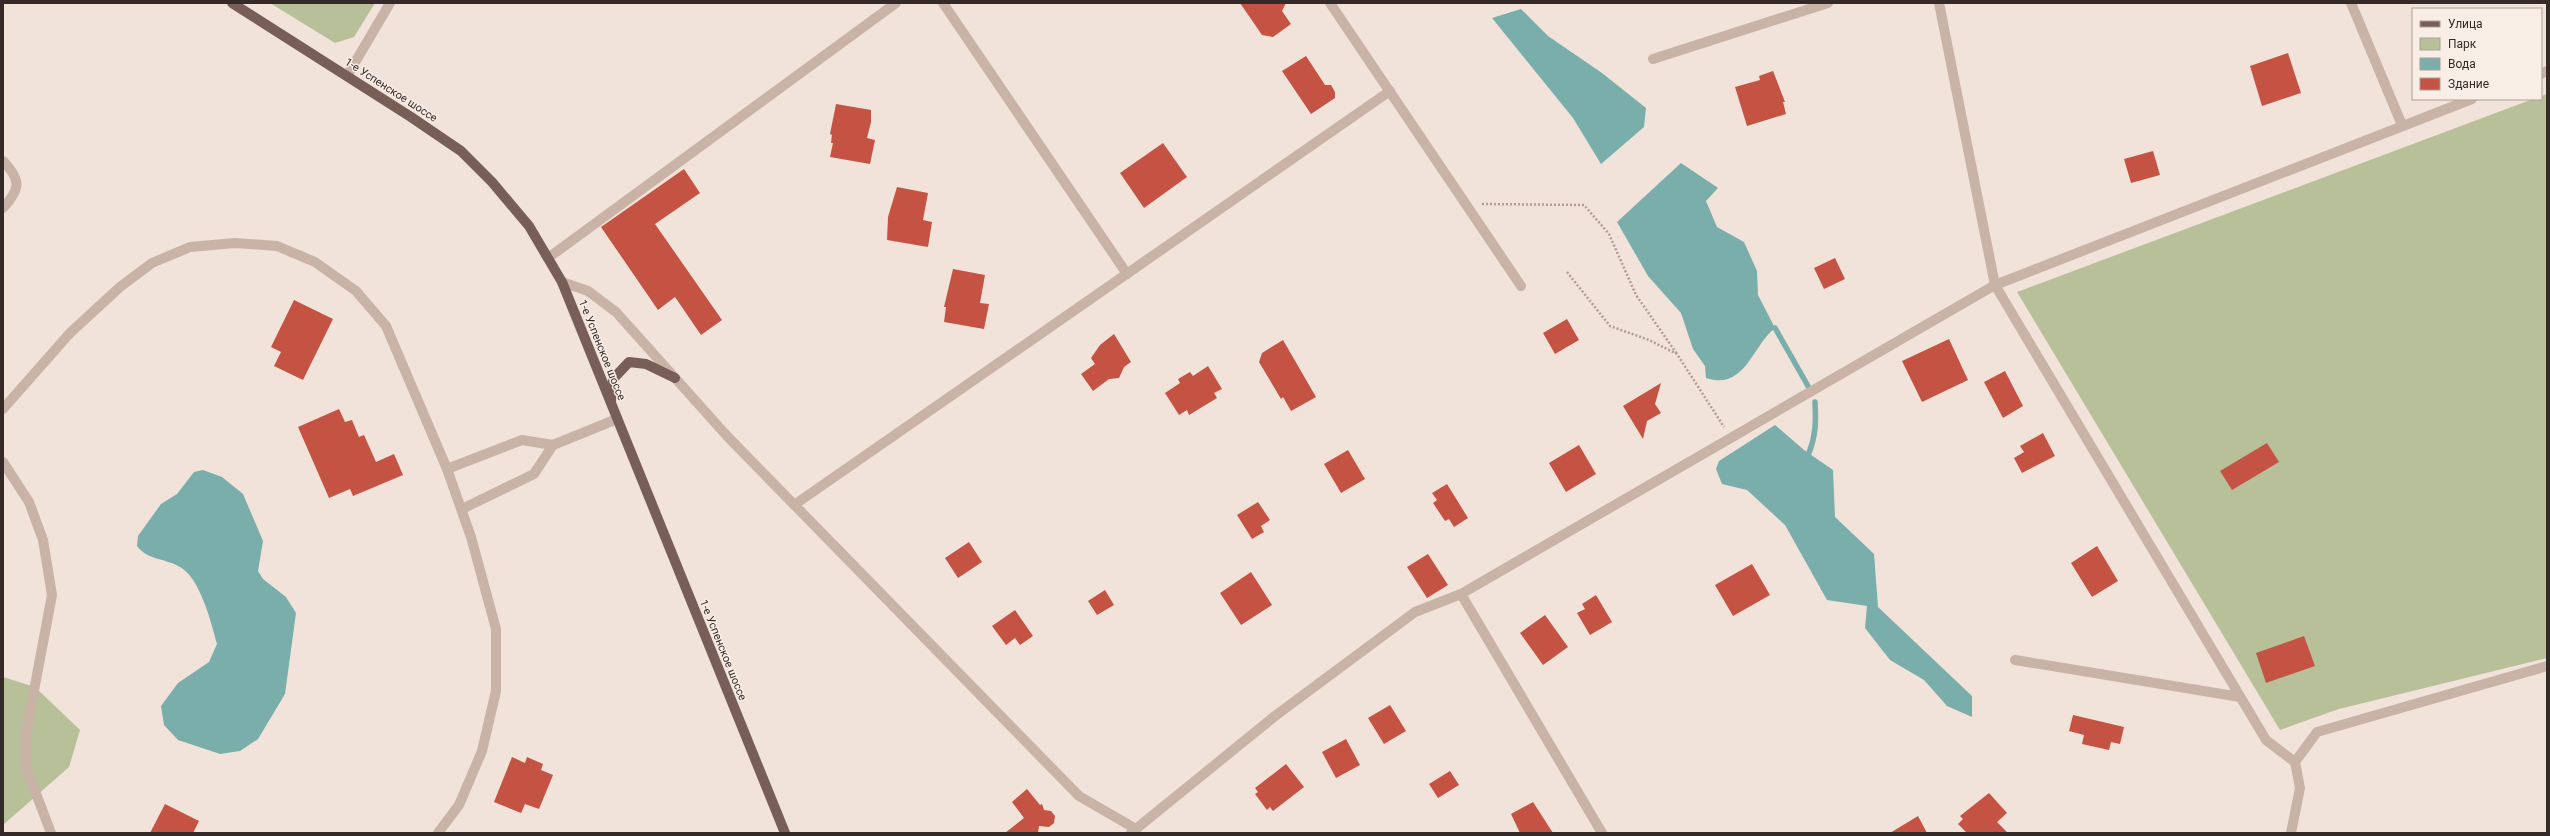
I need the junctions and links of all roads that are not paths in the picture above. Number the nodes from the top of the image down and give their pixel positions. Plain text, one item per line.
1 (232, 3) edge
2 (390, 3) edge
3 (896, 3) edge
4 (943, 3) edge
5 (1330, 3) edge
6 (1828, 3) edge
7 (1939, 3) edge
8 (2351, 3) edge
9 (1653, 59) dead end
10 (347, 76) junction
11 (1390, 91) junction
12 (2469, 100) edge
13 (2402, 125) junction
14 (3, 161) edge
15 (3, 208) edge
16 (548, 258) junction
17 (1127, 274) junction
18 (562, 282) junction
19 (1994, 285) junction
20 (1521, 286) dead end
21 (675, 378) junction
22 (611, 403) junction
23 (3, 409) edge
24 (617, 419) junction
25 (553, 446) junction
26 (3, 462) edge
27 (447, 469) junction
28 (794, 505) junction
29 (462, 508) junction
30 (1461, 594) junction
31 (2015, 660) dead end
32 (2547, 666) edge
33 (2240, 697) junction
34 (2295, 762) junction
35 (1134, 831) edge
36 (51, 833) edge
37 (438, 833) edge
38 (785, 833) edge
39 (1602, 833) edge
40 (2291, 833) edge

1 - 10 main road, 1-е Успенское шоссе
2 - 10 street
3 - 16 street
4 - 17 street
5 - 11 street
6 - 9 street
7 - 19 street
8 - 13 street
10 - 16 main road, 1-е Успенское шоссе
11 - 17 street
11 - 20 street
12 - 13 street
13 - 19 street
14 - 15 street
16 - 18 main road, 1-е Успенское шоссе
17 - 28 street
18 - 21 street
18 - 22 main road, 1-е Успенское шоссе
19 - 30 street
19 - 33 street
21 - 22 main road
21 - 28 street
22 - 24 main road, 1-е Успенское шоссе
23 - 27 street
24 - 25 street
24 - 38 main road, 1-е Успенское шоссе
25 - 27 street
25 - 29 street
26 - 36 street
27 - 29 street
28 - 35 street
29 - 37 street
30 - 35 street
30 - 39 street
31 - 33 street
32 - 34 street
33 - 34 street
34 - 40 street

